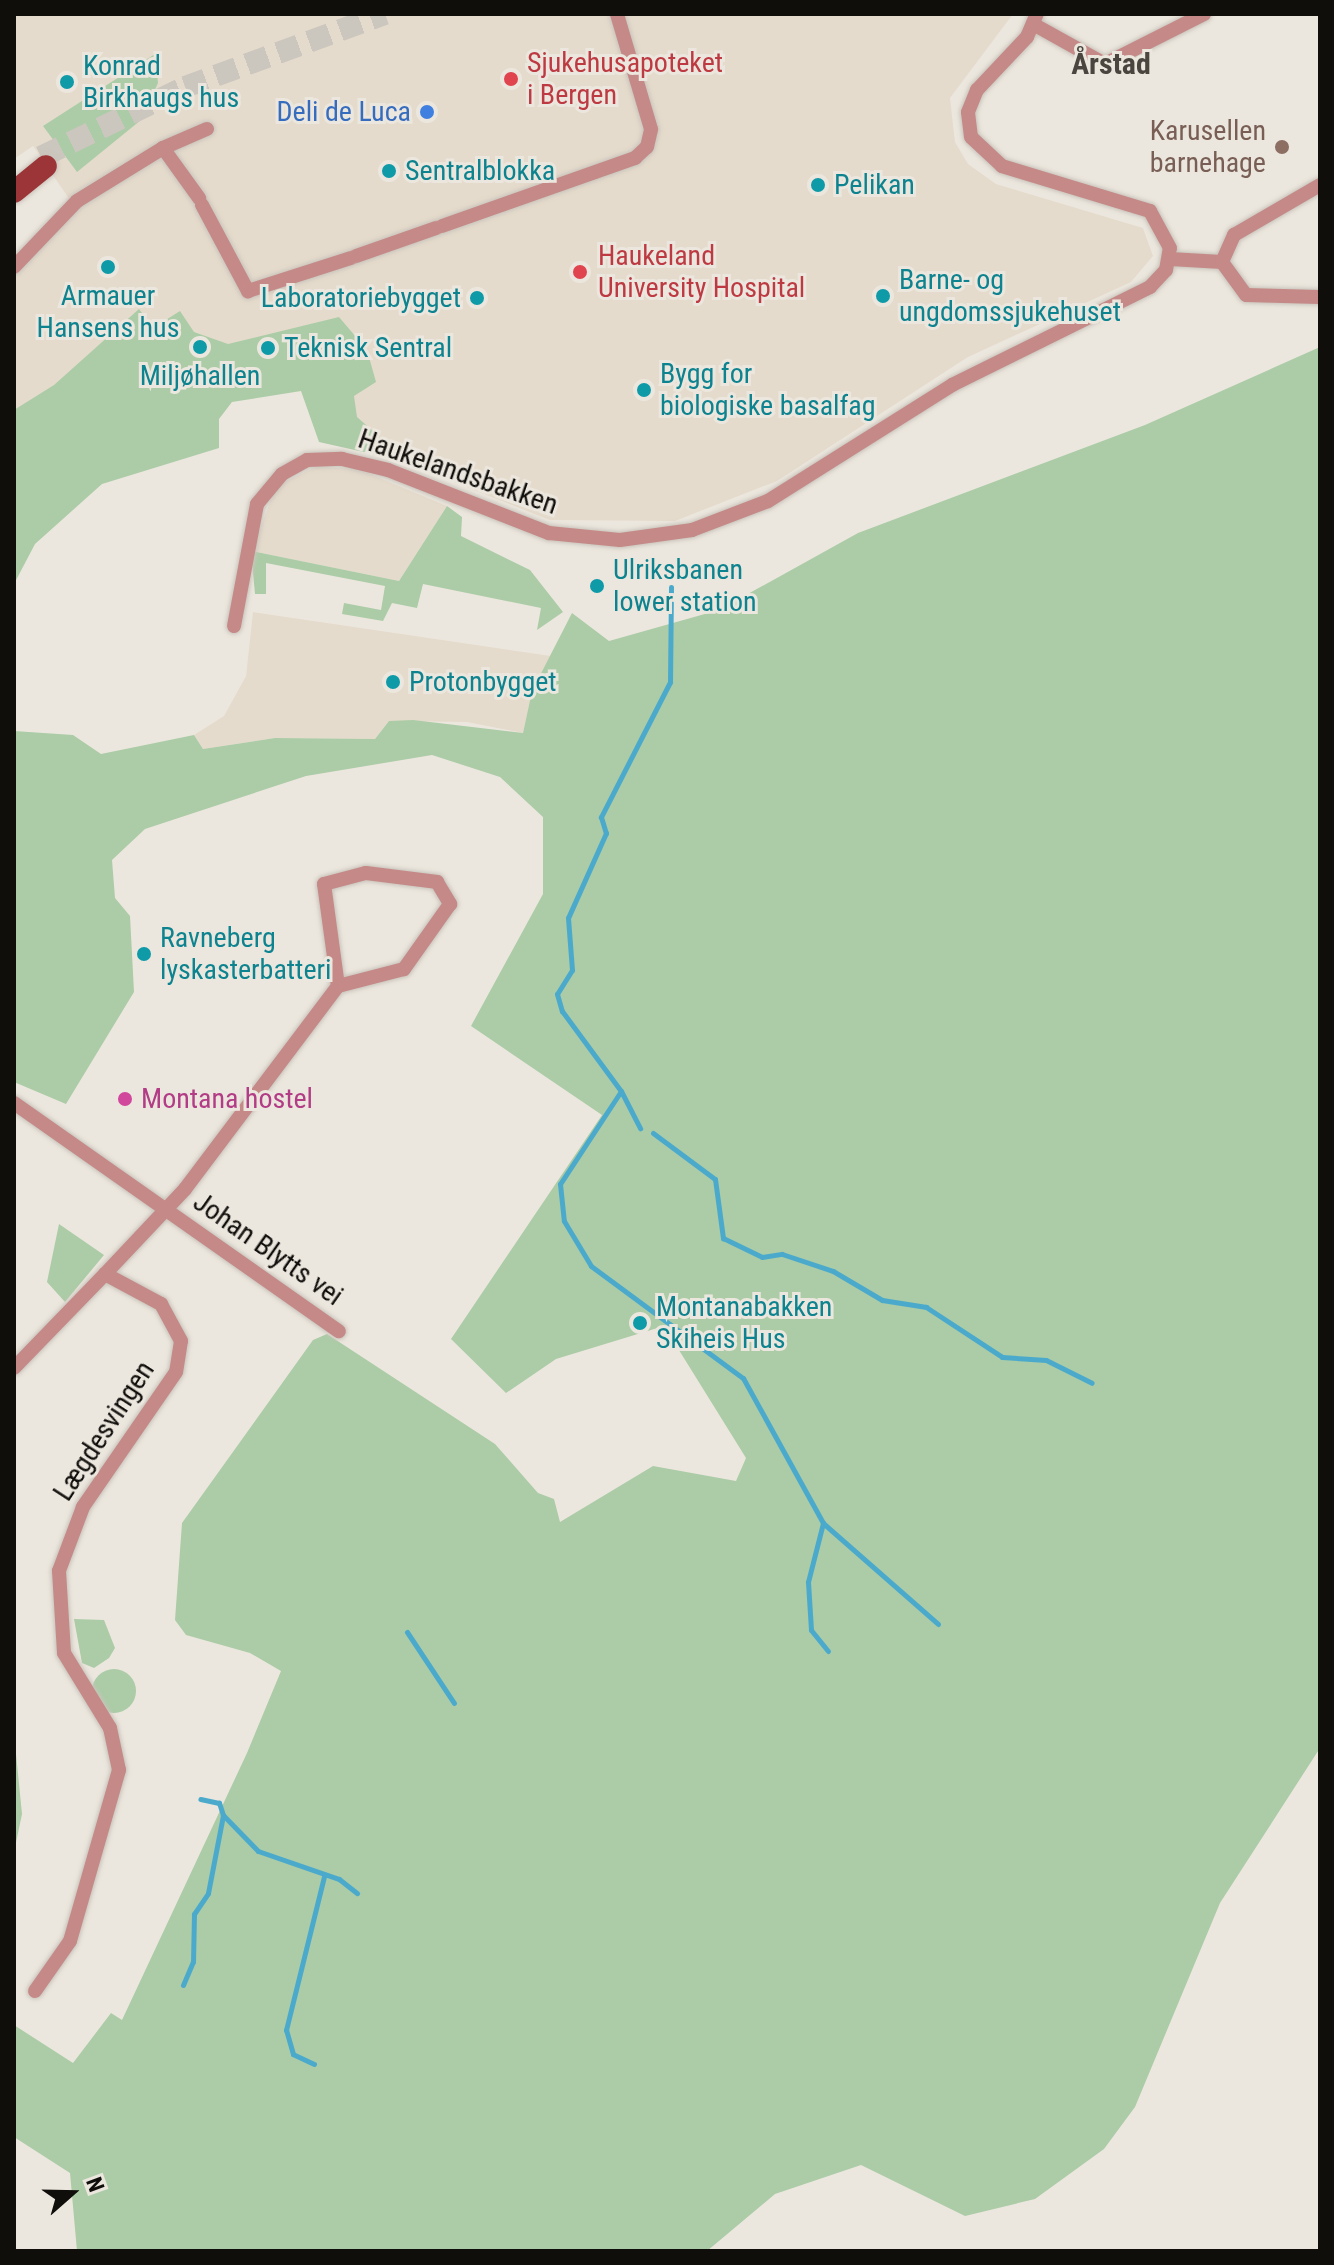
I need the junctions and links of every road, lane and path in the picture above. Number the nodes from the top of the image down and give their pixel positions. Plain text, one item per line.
1 (617, 14) edge
2 (1204, 14) edge
3 (1035, 19) edge
4 (207, 129) dead end
5 (163, 148) junction
6 (14, 176) edge
7 (1320, 185) edge
8 (14, 192) edge
9 (1170, 259) junction
10 (1222, 262) junction
11 (14, 267) edge
12 (1319, 297) edge
13 (234, 626) dead end
14 (338, 986) junction
15 (14, 1103) edge
16 (168, 1211) junction
17 (105, 1274) junction
18 (339, 1331) dead end
19 (14, 1368) edge
20 (35, 1991) dead end

1 - 5 street
2 - 3 street
3 - 9 street
4 - 5 street
5 - 11 street
6 - 8 main road
7 - 10 street
9 - 10 street
9 - 13 street, Haukelandsbakken
10 - 12 street
14 - 14 street
14 - 16 street, Johan Blytts vei
15 - 16 street, Johan Blytts vei
16 - 17 street, Johan Blytts vei
16 - 18 street, Johan Blytts vei
17 - 19 street
17 - 20 street, Lægdesvingen

